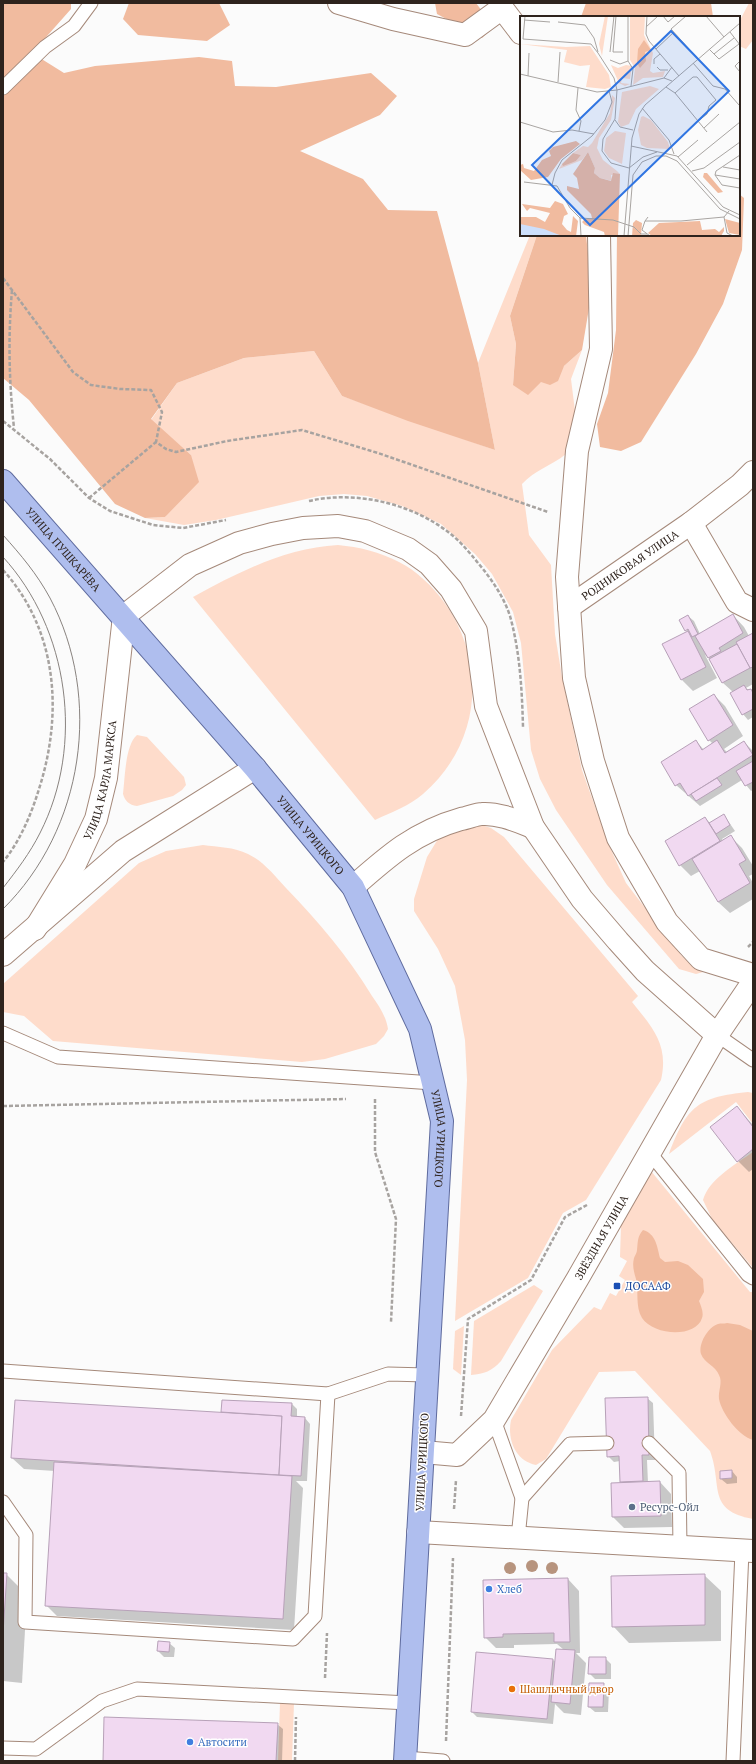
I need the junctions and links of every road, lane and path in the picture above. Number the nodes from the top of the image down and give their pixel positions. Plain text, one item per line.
1 (90, 3) edge
2 (340, 3) edge
3 (505, 6) edge
4 (520, 31) edge
5 (3, 88) edge
6 (599, 236) edge
7 (3, 278) edge
8 (12, 290) junction
9 (3, 421) edge
10 (14, 429) junction
11 (156, 442) junction
12 (753, 472) edge
13 (3, 481) edge
14 (89, 498) junction
15 (303, 502) dead end
16 (230, 519) dead end
17 (572, 520) junction
18 (691, 523) junction
19 (3, 570) edge
20 (569, 607) junction
21 (753, 610) edge
22 (124, 616) junction
23 (523, 731) dead end
24 (255, 768) junction
25 (533, 827) junction
26 (3, 862) edge
27 (353, 887) junction
28 (35, 930) junction
29 (3, 955) edge
30 (753, 975) edge
31 (753, 982) edge
32 (3, 1033) edge
33 (717, 1035) junction
34 (753, 1060) edge
35 (433, 1083) junction
36 (352, 1099) dead end
37 (367, 1099) dead end
38 (3, 1106) edge
39 (650, 1153) junction
40 (587, 1205) dead end
41 (753, 1278) edge
42 (468, 1319) dead end
43 (391, 1322) dead end
44 (3, 1371) edge
45 (427, 1375) junction
46 (328, 1394) junction
47 (494, 1420) junction
48 (607, 1443) dead end
49 (649, 1443) dead end
50 (423, 1452) junction
51 (522, 1498) junction
52 (3, 1502) edge
53 (418, 1532) junction
54 (518, 1538) junction
55 (680, 1548) junction
56 (747, 1551) edge
57 (326, 1657) dead end
58 (326, 1671) dead end
59 (297, 1697) junction
60 (408, 1703) junction
61 (3, 1748) edge
62 (405, 1760) edge
63 (295, 1761) edge
64 (443, 1761) edge
65 (732, 1761) edge

1 - 5 lane
2 - 3 street
3 - 4 street
6 - 17 street
7 - 8 path
8 - 10 path
8 - 11 path
9 - 10 path
10 - 14 path
11 - 14 path
11 - 17 path
12 - 18 street, РОДНИКОВАЯ УЛИЦА
13 - 22 main road, УЛИЦА ПУШКАРЁВА
14 - 16 path
15 - 23 path
17 - 20 street
18 - 20 street, РОДНИКОВАЯ УЛИЦА
18 - 21 street
19 - 26 path
20 - 30 street
22 - 24 main road, УЛИЦА УРИЦКОГО
22 - 25 street
22 - 28 street, УЛИЦА КАРЛА МАРКСА
24 - 27 main road, УЛИЦА УРИЦКОГО
24 - 28 street, УЛИЦА КАРЛА МАРКСА
25 - 27 street
25 - 33 street
27 - 35 main road, УЛИЦА УРИЦКОГО
28 - 29 street, УЛИЦА КАРЛА МАРКСА
31 - 33 street, ЗВЁЗДНАЯ УЛИЦА
32 - 35 lane
33 - 34 lane
33 - 39 street, ЗВЁЗДНАЯ УЛИЦА
35 - 45 main road, УЛИЦА УРИЦКОГО
36 - 38 path
37 - 43 path
39 - 41 lane
39 - 47 street, ЗВЁЗДНАЯ УЛИЦА
40 - 42 path
44 - 46 lane
45 - 46 lane
45 - 50 main road, УЛИЦА УРИЦКОГО
46 - 52 lane
47 - 50 street, ЗВЁЗДНАЯ УЛИЦА
47 - 51 lane
48 - 51 lane
49 - 55 lane
50 - 53 main road, УЛИЦА УРИЦКОГО
51 - 54 lane
53 - 54 street
53 - 60 main road, УЛИЦА УРИЦКОГО
54 - 55 street
55 - 56 street
56 - 65 lane
57 - 58 path
59 - 60 lane
59 - 61 lane
59 - 63 path
60 - 62 main road, УЛИЦА УРИЦКОГО
62 - 64 lane

